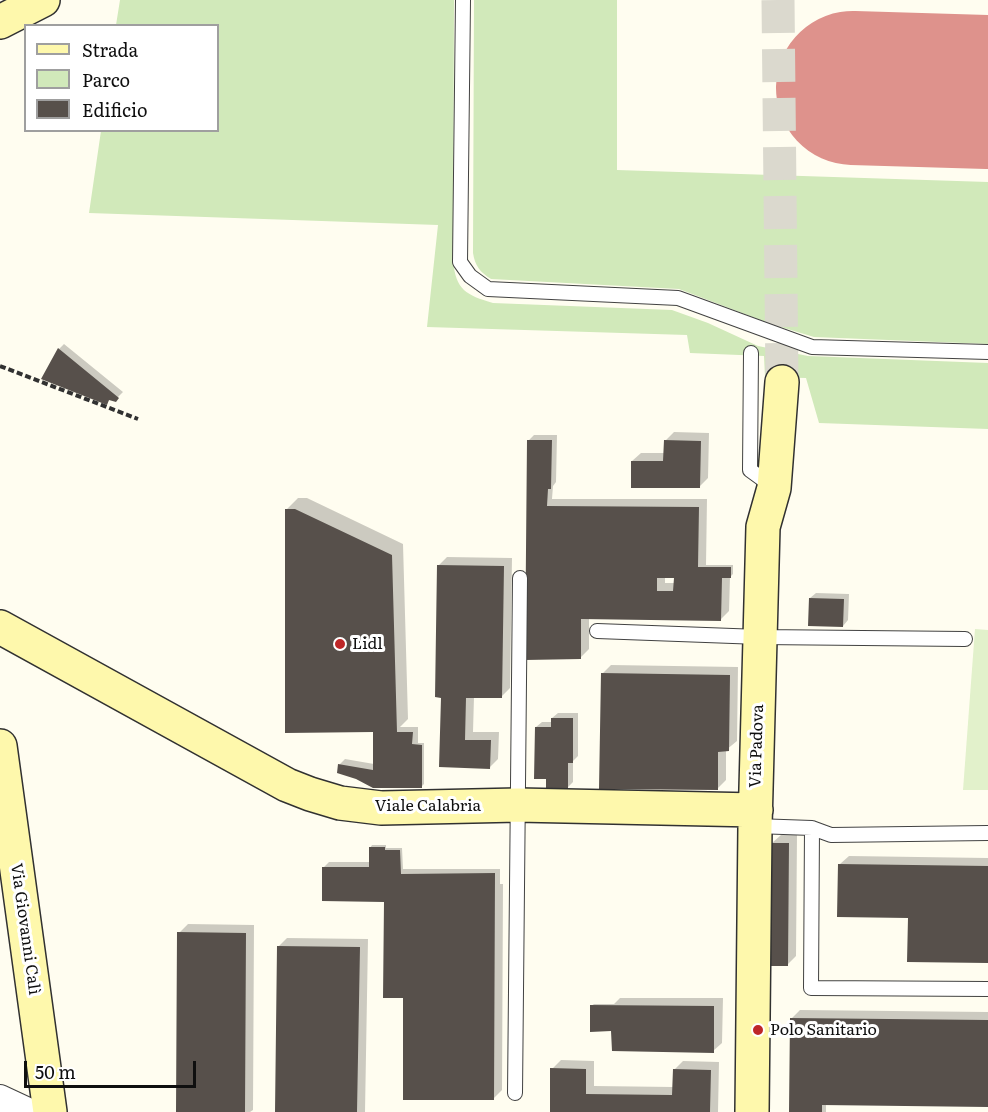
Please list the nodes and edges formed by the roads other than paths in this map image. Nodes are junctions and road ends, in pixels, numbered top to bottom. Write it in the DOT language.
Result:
graph roads {
  1 [pos="43,0"];
  2 [pos="463,0"];
  3 [pos="0,22"];
  4 [pos="988,352"];
  5 [pos="751,353"];
  6 [pos="782,382"];
  7 [pos="774,488"];
  8 [pos="520,578"];
  9 [pos="0,627"];
  10 [pos="597,631"];
  11 [pos="760,637"];
  12 [pos="965,639"];
  13 [pos="0,746"];
  14 [pos="518,805"];
  15 [pos="755,818"];
  16 [pos="812,828"];
  17 [pos="988,833"];
  18 [pos="988,989"];
  19 [pos="515,1094"];
  20 [pos="0,1098"];
  21 [pos="30,1112"];
  22 [pos="50,1112"];
  23 [pos="752,1112"];
  1 -- 3 [label="main road"];
  2 -- 4 [label="lane"];
  5 -- 7 [label="lane"];
  6 -- 7 [label="main road, Via Padova"];
  7 -- 11 [label="main road, Via Padova"];
  8 -- 14 [label="lane"];
  9 -- 14 [label="main road, Viale Calabria"];
  10 -- 11 [label="lane"];
  11 -- 12 [label="lane"];
  11 -- 15 [label="main road, Via Padova"];
  13 -- 22 [label="main road, Via Giovanni Calì"];
  14 -- 15 [label="main road, Viale Calabria"];
  14 -- 19 [label="lane"];
  15 -- 16 [label="lane"];
  15 -- 23 [label="main road, Via Padova"];
  16 -- 17 [label="lane"];
  16 -- 18 [label="lane"];
  20 -- 21 [label="street"];
}
